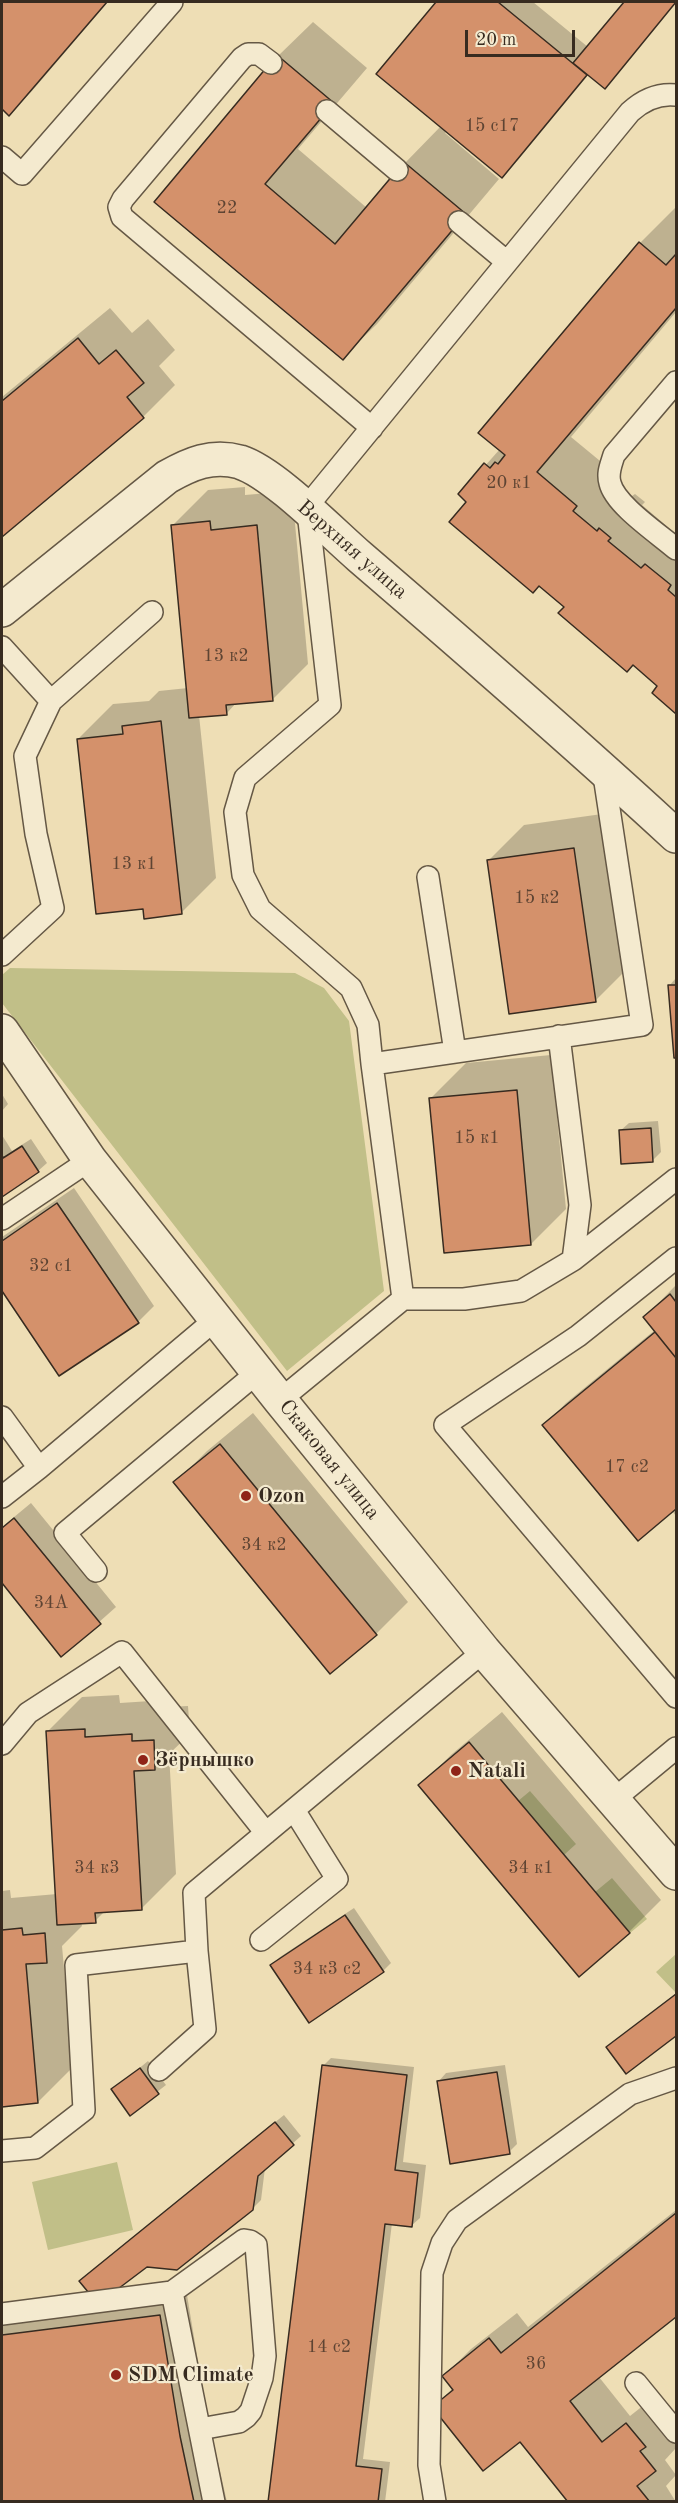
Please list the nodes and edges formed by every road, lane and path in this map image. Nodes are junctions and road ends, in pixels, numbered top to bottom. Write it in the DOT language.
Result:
graph roads {
  1 [pos="172,2"];
  2 [pos="271,63"];
  3 [pos="676,95"];
  4 [pos="327,111"];
  5 [pos="2,157"];
  6 [pos="397,170"];
  7 [pos="459,222"];
  8 [pos="507,262"];
  9 [pos="676,381"];
  10 [pos="372,428"];
  11 [pos="307,510"];
  12 [pos="676,549"];
  13 [pos="2,610"];
  14 [pos="152,612"];
  15 [pos="2,647"];
  16 [pos="51,701"];
  17 [pos="603,769"];
  18 [pos="676,836"];
  19 [pos="428,877"];
  20 [pos="2,955"];
  21 [pos="2,1031"];
  22 [pos="559,1036"];
  23 [pos="455,1052"];
  24 [pos="372,1064"];
  25 [pos="90,1160"];
  26 [pos="676,1179"];
  27 [pos="2,1219"];
  28 [pos="676,1258"];
  29 [pos="573,1260"];
  30 [pos="403,1299"];
  31 [pos="216,1319"];
  32 [pos="258,1372"];
  33 [pos="280,1400"];
  34 [pos="2,1417"];
  35 [pos="39,1468"];
  36 [pos="2,1497"];
  37 [pos="96,1570"];
  38 [pos="484,1651"];
  39 [pos="676,1697"];
  40 [pos="2,1744"];
  41 [pos="676,1748"];
  42 [pos="612,1801"];
  43 [pos="294,1810"];
  44 [pos="266,1833"];
  45 [pos="676,1873"];
  46 [pos="261,1940"];
  47 [pos="197,1951"];
  48 [pos="159,2070"];
  49 [pos="676,2078"];
  50 [pos="2,2151"];
  51 [pos="172,2292"];
  52 [pos="2,2314"];
  53 [pos="636,2383"];
  54 [pos="200,2429"];
  55 [pos="676,2432"];
  56 [pos="214,2502"];
  57 [pos="435,2502"];
  1 -- 5 [label="lane"];
  2 -- 10 [label="lane"];
  3 -- 8 [label="lane"];
  4 -- 6 [label="lane"];
  7 -- 8 [label="lane"];
  8 -- 10 [label="lane"];
  9 -- 12 [label="lane"];
  10 -- 11 [label="lane"];
  11 -- 13 [label="street, Верхняя улица"];
  11 -- 17 [label="street, Верхняя улица"];
  11 -- 24 [label="lane"];
  14 -- 16 [label="lane"];
  15 -- 16 [label="lane"];
  16 -- 20 [label="lane"];
  17 -- 18 [label="street, Верхняя улица"];
  17 -- 22 [label="lane"];
  19 -- 23 [label="lane"];
  21 -- 25 [label="street, Скаковая улица"];
  22 -- 23 [label="lane"];
  22 -- 29 [label="lane"];
  23 -- 24 [label="lane"];
  24 -- 30 [label="lane"];
  25 -- 27 [label="lane"];
  25 -- 31 [label="street, Скаковая улица"];
  26 -- 29 [label="lane"];
  28 -- 39 [label="lane"];
  29 -- 30 [label="lane"];
  30 -- 33 [label="lane"];
  31 -- 32 [label="street, Скаковая улица"];
  31 -- 35 [label="lane"];
  32 -- 33 [label="street, Скаковая улица"];
  32 -- 37 [label="lane"];
  33 -- 38 [label="street, Скаковая улица"];
  34 -- 35 [label="lane"];
  35 -- 36 [label="lane"];
  38 -- 42 [label="street, Скаковая улица"];
  38 -- 43 [label="lane"];
  40 -- 44 [label="lane"];
  41 -- 42 [label="lane"];
  42 -- 45 [label="street, Скаковая улица"];
  43 -- 44 [label="lane"];
  43 -- 46 [label="lane"];
  44 -- 47 [label="lane"];
  47 -- 48 [label="lane"];
  47 -- 50 [label="lane"];
  49 -- 57 [label="lane"];
  51 -- 52 [label="lane"];
  51 -- 54 [label="lane"];
  51 -- 54 [label="lane"];
  53 -- 55 [label="lane"];
  54 -- 56 [label="lane"];
}
